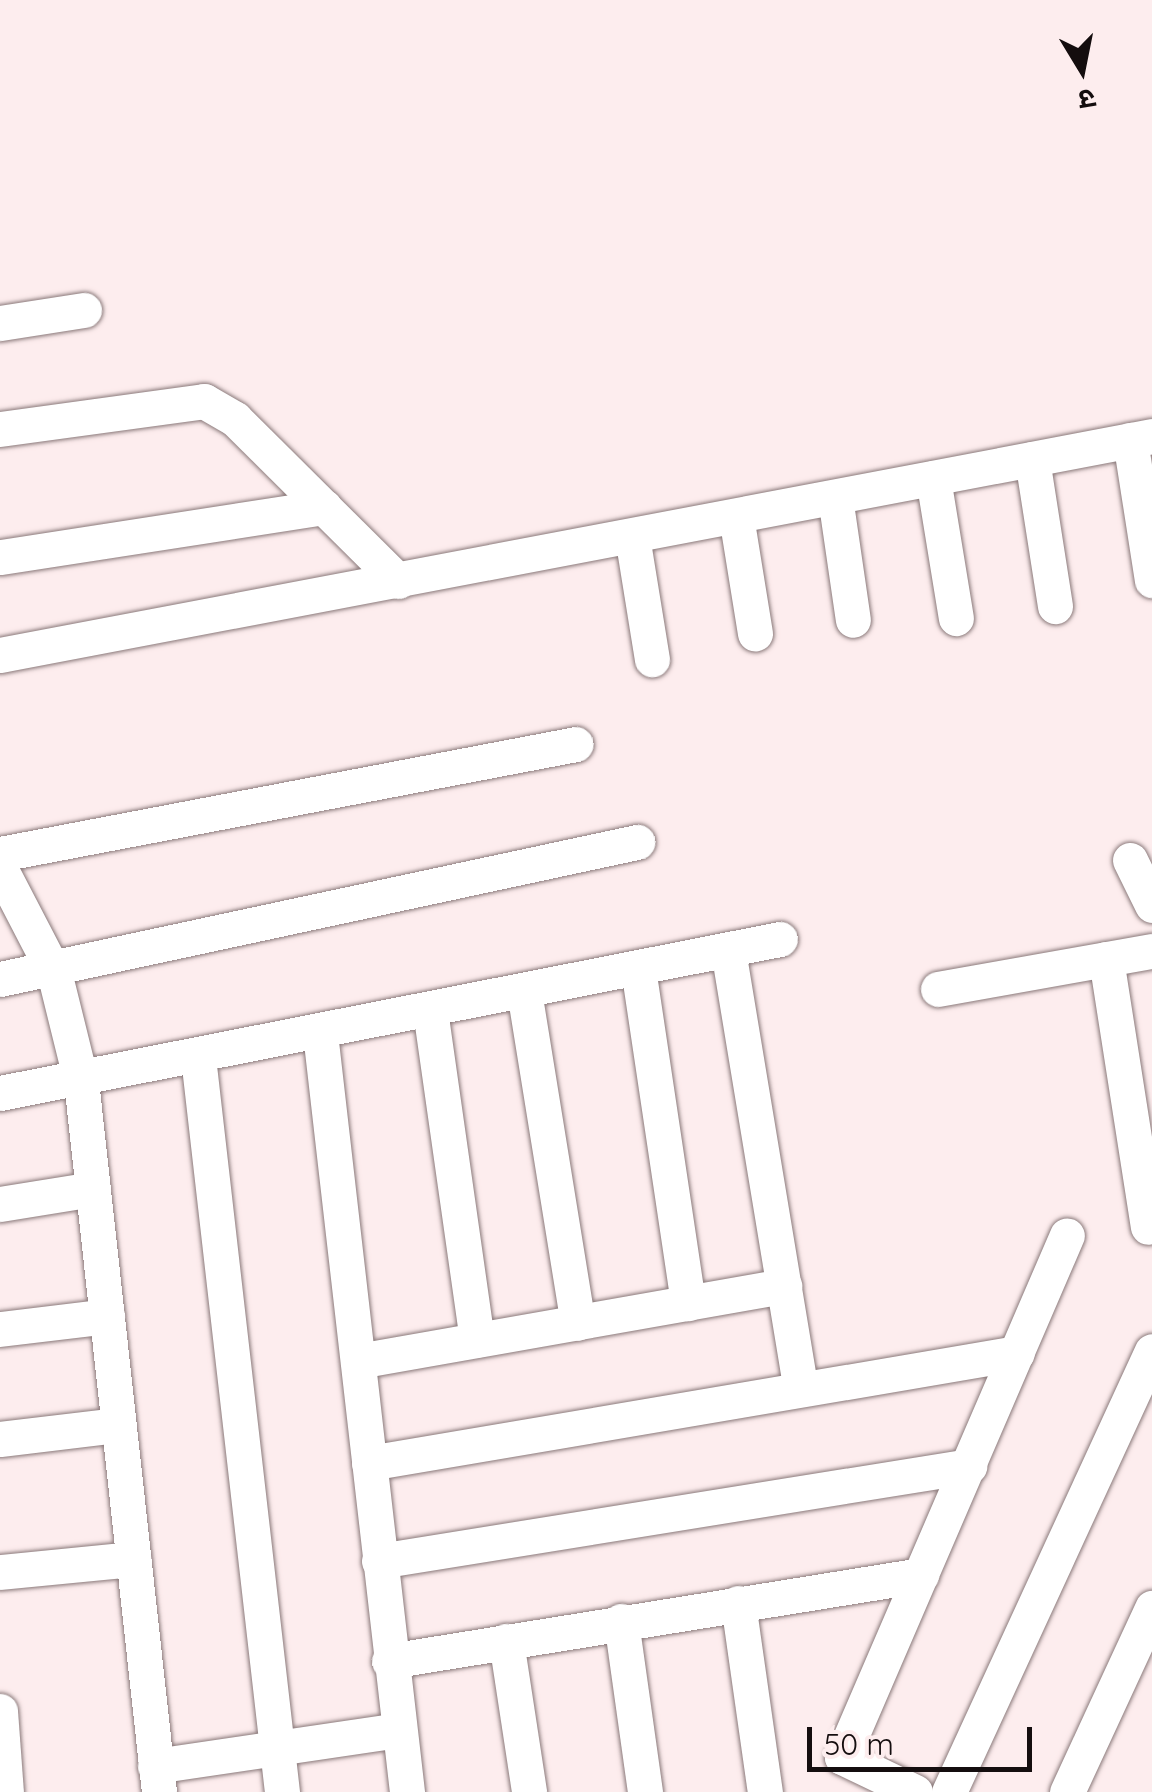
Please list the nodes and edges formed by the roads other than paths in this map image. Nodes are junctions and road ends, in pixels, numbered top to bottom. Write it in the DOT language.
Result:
graph roads {
  1 [pos="84,310"];
  2 [pos="0,323"];
  3 [pos="0,429"];
  4 [pos="1141,438"];
  5 [pos="1032,459"];
  6 [pos="934,478"];
  7 [pos="834,497"];
  8 [pos="324,507"];
  9 [pos="736,516"];
  10 [pos="632,536"];
  11 [pos="1,557"];
  12 [pos="413,578"];
  13 [pos="1152,580"];
  14 [pos="1055,606"];
  15 [pos="956,618"];
  16 [pos="853,620"];
  17 [pos="755,632"];
  18 [pos="0,655"];
  19 [pos="652,659"];
  20 [pos="576,744"];
  21 [pos="637,842"];
  22 [pos="0,854"];
  23 [pos="1130,860"];
  24 [pos="0,868"];
  25 [pos="1152,905"];
  26 [pos="780,939"];
  27 [pos="728,950"];
  28 [pos="1152,951"];
  29 [pos="1106,960"];
  30 [pos="638,968"];
  31 [pos="54,972"];
  32 [pos="0,979"];
  33 [pos="938,989"];
  34 [pos="524,991"];
  35 [pos="430,1010"];
  36 [pos="320,1033"];
  37 [pos="198,1058"];
  38 [pos="82,1081"];
  39 [pos="0,1092"];
  40 [pos="93,1189"];
  41 [pos="0,1204"];
  42 [pos="1148,1227"];
  43 [pos="1066,1235"];
  44 [pos="784,1286"];
  45 [pos="688,1303"];
  46 [pos="107,1316"];
  47 [pos="578,1322"];
  48 [pos="0,1329"];
  49 [pos="477,1340"];
  50 [pos="1152,1351"];
  51 [pos="1017,1353"];
  52 [pos="358,1362"];
  53 [pos="801,1390"];
  54 [pos="118,1425"];
  55 [pos="0,1439"];
  56 [pos="370,1462"];
  57 [pos="969,1466"];
  58 [pos="133,1559"];
  59 [pos="379,1561"];
  60 [pos="0,1572"];
  61 [pos="921,1574"];
  62 [pos="738,1603"];
  63 [pos="1152,1608"];
  64 [pos="621,1621"];
  65 [pos="506,1641"];
  66 [pos="389,1661"];
  67 [pos="0,1711"];
  68 [pos="398,1730"];
  69 [pos="277,1748"];
  70 [pos="157,1779"];
  71 [pos="6,1792"];
  72 [pos="282,1792"];
  73 [pos="407,1792"];
  74 [pos="529,1792"];
  75 [pos="645,1792"];
  76 [pos="764,1792"];
  77 [pos="915,1792"];
  78 [pos="950,1792"];
  79 [pos="1067,1792"];
  1 -- 2 [label="street"];
  3 -- 8 [label="street"];
  4 -- 5 [label="street"];
  4 -- 13 [label="street"];
  5 -- 6 [label="street"];
  5 -- 14 [label="street"];
  6 -- 7 [label="street"];
  6 -- 15 [label="street"];
  7 -- 9 [label="street"];
  7 -- 16 [label="street"];
  8 -- 11 [label="street"];
  8 -- 12 [label="street"];
  9 -- 10 [label="street"];
  9 -- 17 [label="street"];
  10 -- 12 [label="street"];
  10 -- 19 [label="street"];
  12 -- 18 [label="street"];
  20 -- 22 [label="street"];
  21 -- 31 [label="street"];
  23 -- 25 [label="street"];
  24 -- 31 [label="street"];
  26 -- 27 [label="street"];
  27 -- 30 [label="street"];
  27 -- 44 [label="street"];
  28 -- 29 [label="street"];
  29 -- 33 [label="street"];
  29 -- 42 [label="street"];
  30 -- 34 [label="street"];
  30 -- 45 [label="street"];
  31 -- 32 [label="street"];
  31 -- 38 [label="street"];
  34 -- 35 [label="street"];
  34 -- 47 [label="street"];
  35 -- 36 [label="street"];
  35 -- 49 [label="street"];
  36 -- 37 [label="street"];
  36 -- 52 [label="street"];
  37 -- 38 [label="street"];
  37 -- 69 [label="street"];
  38 -- 39 [label="street"];
  38 -- 40 [label="street"];
  40 -- 41 [label="street"];
  40 -- 46 [label="street"];
  43 -- 51 [label="street"];
  44 -- 45 [label="street"];
  44 -- 53 [label="street"];
  45 -- 47 [label="street"];
  46 -- 48 [label="street"];
  46 -- 54 [label="street"];
  47 -- 49 [label="street"];
  49 -- 52 [label="street"];
  50 -- 78 [label="street"];
  51 -- 53 [label="street"];
  51 -- 57 [label="street"];
  52 -- 56 [label="street"];
  53 -- 56 [label="street"];
  54 -- 55 [label="street"];
  54 -- 58 [label="street"];
  56 -- 59 [label="street"];
  57 -- 59 [label="street"];
  57 -- 61 [label="street"];
  58 -- 60 [label="street"];
  58 -- 70 [label="street"];
  59 -- 66 [label="street"];
  61 -- 62 [label="street"];
  61 -- 77 [label="street"];
  62 -- 64 [label="street"];
  62 -- 76 [label="street"];
  63 -- 79 [label="street"];
  64 -- 65 [label="street"];
  64 -- 75 [label="street"];
  65 -- 66 [label="street"];
  65 -- 74 [label="street"];
  66 -- 68 [label="street"];
  67 -- 71 [label="street"];
  68 -- 69 [label="street"];
  68 -- 73 [label="street"];
  69 -- 70 [label="street"];
  69 -- 72 [label="street"];
}
